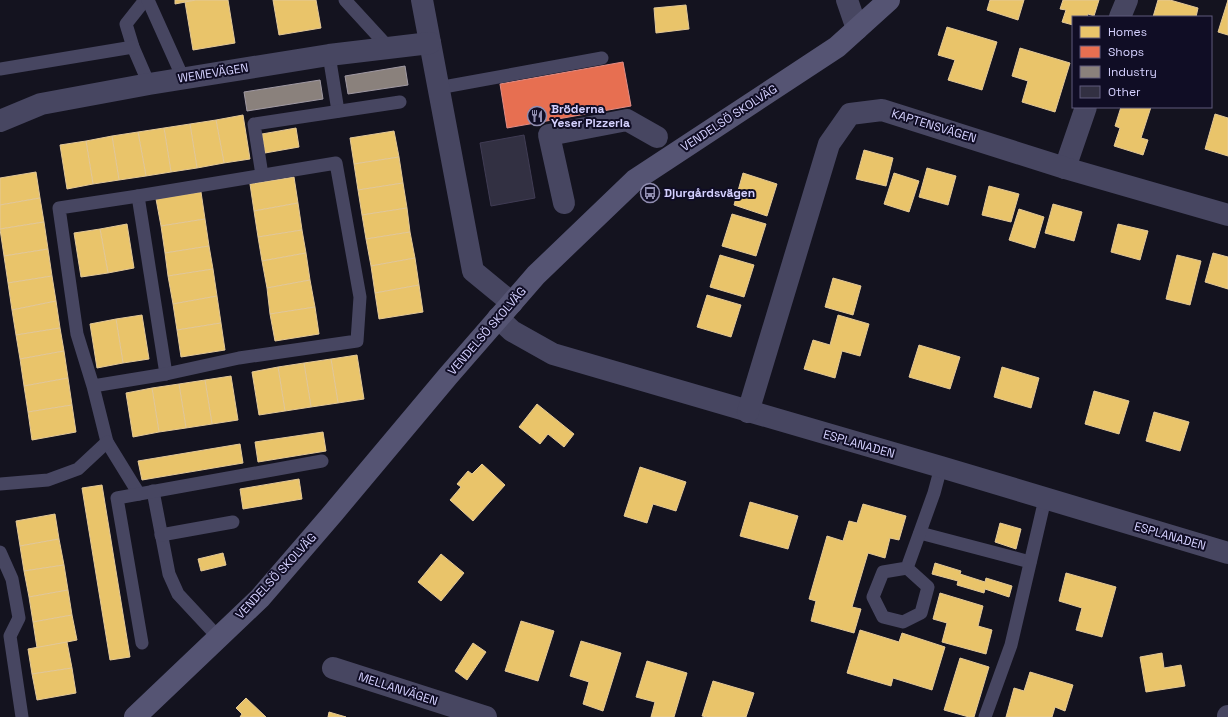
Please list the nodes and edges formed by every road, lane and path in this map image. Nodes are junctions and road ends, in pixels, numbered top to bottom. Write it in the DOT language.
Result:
graph roads {
  1 [pos="145,0"];
  2 [pos="148,0"];
  3 [pos="345,0"];
  4 [pos="422,0"];
  5 [pos="847,0"];
  6 [pos="889,0"];
  7 [pos="1128,0"];
  8 [pos="1120,16"];
  9 [pos="857,30"];
  10 [pos="430,43"];
  11 [pos="133,47"];
  12 [pos="389,48"];
  13 [pos="328,55"];
  14 [pos="602,58"];
  15 [pos="0,69"];
  16 [pos="183,78"];
  17 [pos="149,84"];
  18 [pos="438,88"];
  19 [pos="400,102"];
  20 [pos="1086,108"];
  21 [pos="338,111"];
  22 [pos="0,121"];
  23 [pos="657,137"];
  24 [pos="1065,168"];
  25 [pos="262,175"];
  26 [pos="138,196"];
  27 [pos="564,203"];
  28 [pos="1228,215"];
  29 [pos="505,311"];
  30 [pos="166,374"];
  31 [pos="93,386"];
  32 [pos="748,412"];
  33 [pos="107,442"];
  34 [pos="322,461"];
  35 [pos="941,467"];
  36 [pos="0,484"];
  37 [pos="153,491"];
  38 [pos="139,494"];
  39 [pos="1045,499"];
  40 [pos="233,522"];
  41 [pos="920,533"];
  42 [pos="161,535"];
  43 [pos="0,552"];
  44 [pos="1228,553"];
  45 [pos="1030,562"];
  46 [pos="907,568"];
  47 [pos="218,637"];
  48 [pos="142,643"];
  49 [pos="333,668"];
  50 [pos="22,717"];
  51 [pos="135,717"];
  52 [pos="486,717"];
  53 [pos="985,717"];
  1 -- 11 [label="lane"];
  2 -- 16 [label="lane"];
  3 -- 12 [label="lane"];
  4 -- 10 [label="street"];
  5 -- 9 [label="street"];
  6 -- 9 [label="street, VENDELSÖ SKOLVÄG"];
  7 -- 8 [label="street"];
  9 -- 29 [label="street, VENDELSÖ SKOLVÄG"];
  10 -- 12 [label="street, WEMEVÄGEN"];
  10 -- 18 [label="street"];
  11 -- 15 [label="lane"];
  11 -- 17 [label="lane"];
  12 -- 13 [label="street, WEMEVÄGEN"];
  13 -- 16 [label="street, WEMEVÄGEN"];
  13 -- 21 [label="lane"];
  14 -- 18 [label="lane"];
  16 -- 17 [label="street, WEMEVÄGEN"];
  17 -- 22 [label="street, WEMEVÄGEN"];
  18 -- 29 [label="street"];
  19 -- 21 [label="lane"];
  20 -- 24 [label="street"];
  21 -- 25 [label="lane"];
  23 -- 27 [label="street"];
  24 -- 28 [label="street, KAPTENSVÄGEN"];
  24 -- 32 [label="street, KAPTENSVÄGEN"];
  25 -- 26 [label="lane"];
  25 -- 30 [label="lane"];
  26 -- 30 [label="lane"];
  26 -- 31 [label="lane"];
  29 -- 32 [label="street, ESPLANADEN"];
  29 -- 47 [label="street, VENDELSÖ SKOLVÄG"];
  30 -- 31 [label="lane"];
  31 -- 33 [label="lane"];
  32 -- 35 [label="street, ESPLANADEN"];
  33 -- 36 [label="lane"];
  33 -- 38 [label="lane"];
  34 -- 37 [label="lane"];
  35 -- 39 [label="street, ESPLANADEN"];
  35 -- 41 [label="lane"];
  37 -- 38 [label="lane"];
  37 -- 42 [label="lane"];
  38 -- 48 [label="lane"];
  39 -- 44 [label="street, ESPLANADEN"];
  39 -- 45 [label="lane"];
  40 -- 42 [label="lane"];
  41 -- 45 [label="lane"];
  41 -- 46 [label="lane"];
  42 -- 47 [label="lane"];
  43 -- 50 [label="lane"];
  45 -- 53 [label="lane"];
  46 -- 46 [label="lane"];
  47 -- 51 [label="street, VENDELSÖ SKOLVÄG"];
  49 -- 52 [label="street, MELLANVÄGEN"];
}
